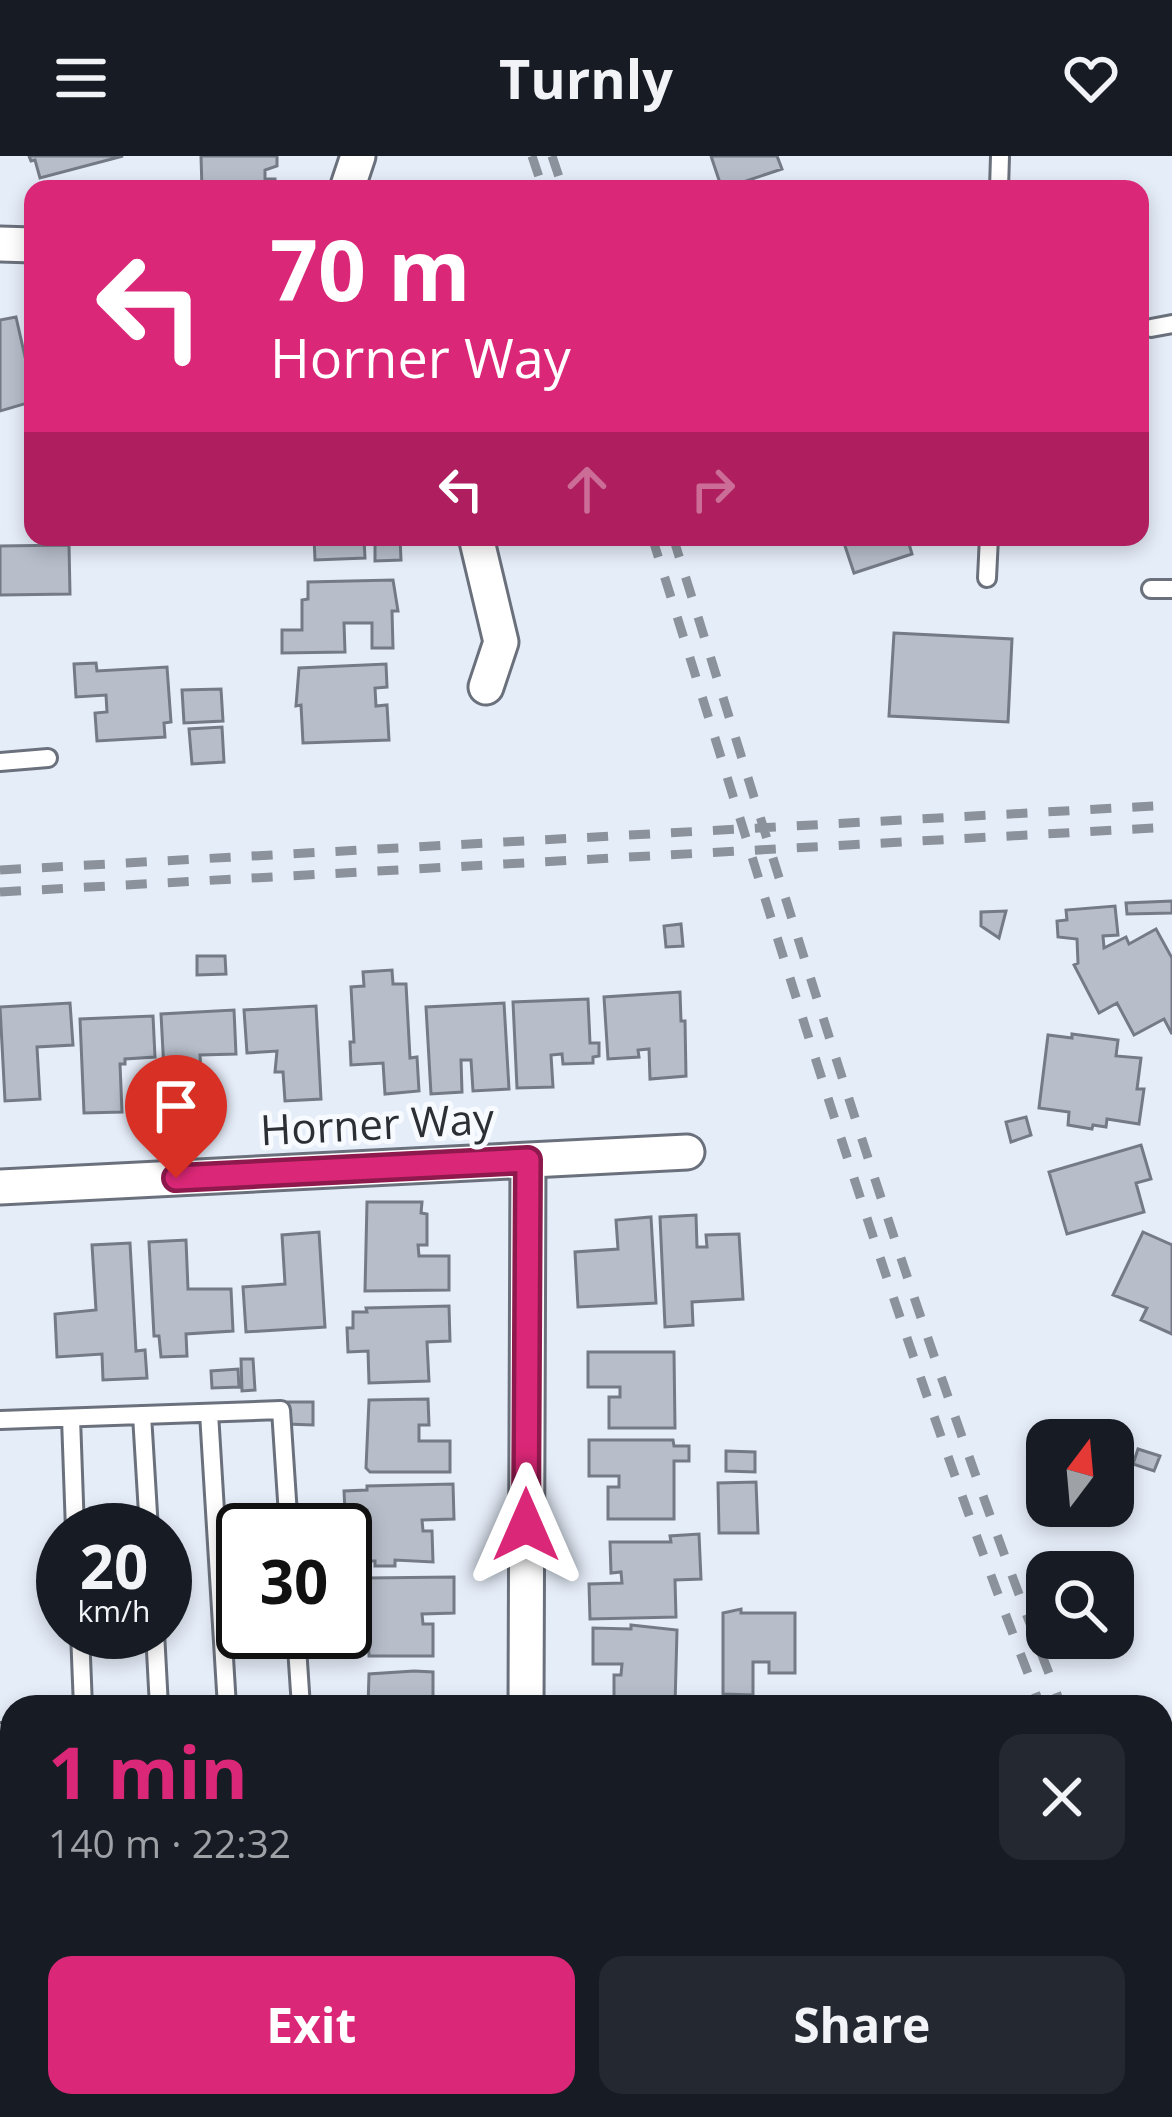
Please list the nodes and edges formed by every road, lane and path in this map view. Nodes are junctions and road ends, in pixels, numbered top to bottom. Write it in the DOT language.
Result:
graph roads {
  1 [pos="1172,324"];
  2 [pos="1151,328"];
  3 [pos="478,546"];
  4 [pos="989,546"];
  5 [pos="987,578"];
  6 [pos="1151,589"];
  7 [pos="1172,589"];
  8 [pos="486,687"];
  9 [pos="48,758"];
  10 [pos="0,762"];
  11 [pos="687,1152"];
  12 [pos="528,1160"];
  13 [pos="0,1187"];
  14 [pos="208,1413"];
  15 [pos="142,1415"];
  16 [pos="70,1418"];
  17 [pos="0,1420"];
  18 [pos="74,1503"];
  19 [pos="147,1503"];
  20 [pos="287,1503"];
  21 [pos="81,1659"];
  22 [pos="156,1659"];
  23 [pos="298,1659"];
  24 [pos="83,1695"];
  25 [pos="158,1695"];
  26 [pos="226,1695"];
  27 [pos="300,1695"];
  28 [pos="526,1695"];
  1 -- 2 [label="lane"];
  3 -- 8 [label="street"];
  4 -- 5 [label="lane"];
  6 -- 7 [label="lane"];
  9 -- 10 [label="lane"];
  11 -- 12 [label="street, Horner Way"];
  12 -- 13 [label="street, Horner Way"];
  12 -- 28 [label="street"];
  14 -- 15 [label="lane"];
  14 -- 20 [label="lane"];
  14 -- 26 [label="lane"];
  15 -- 16 [label="lane"];
  15 -- 19 [label="lane"];
  16 -- 17 [label="lane"];
  16 -- 18 [label="lane"];
  21 -- 24 [label="lane"];
  22 -- 25 [label="lane"];
  23 -- 27 [label="lane"];
}
